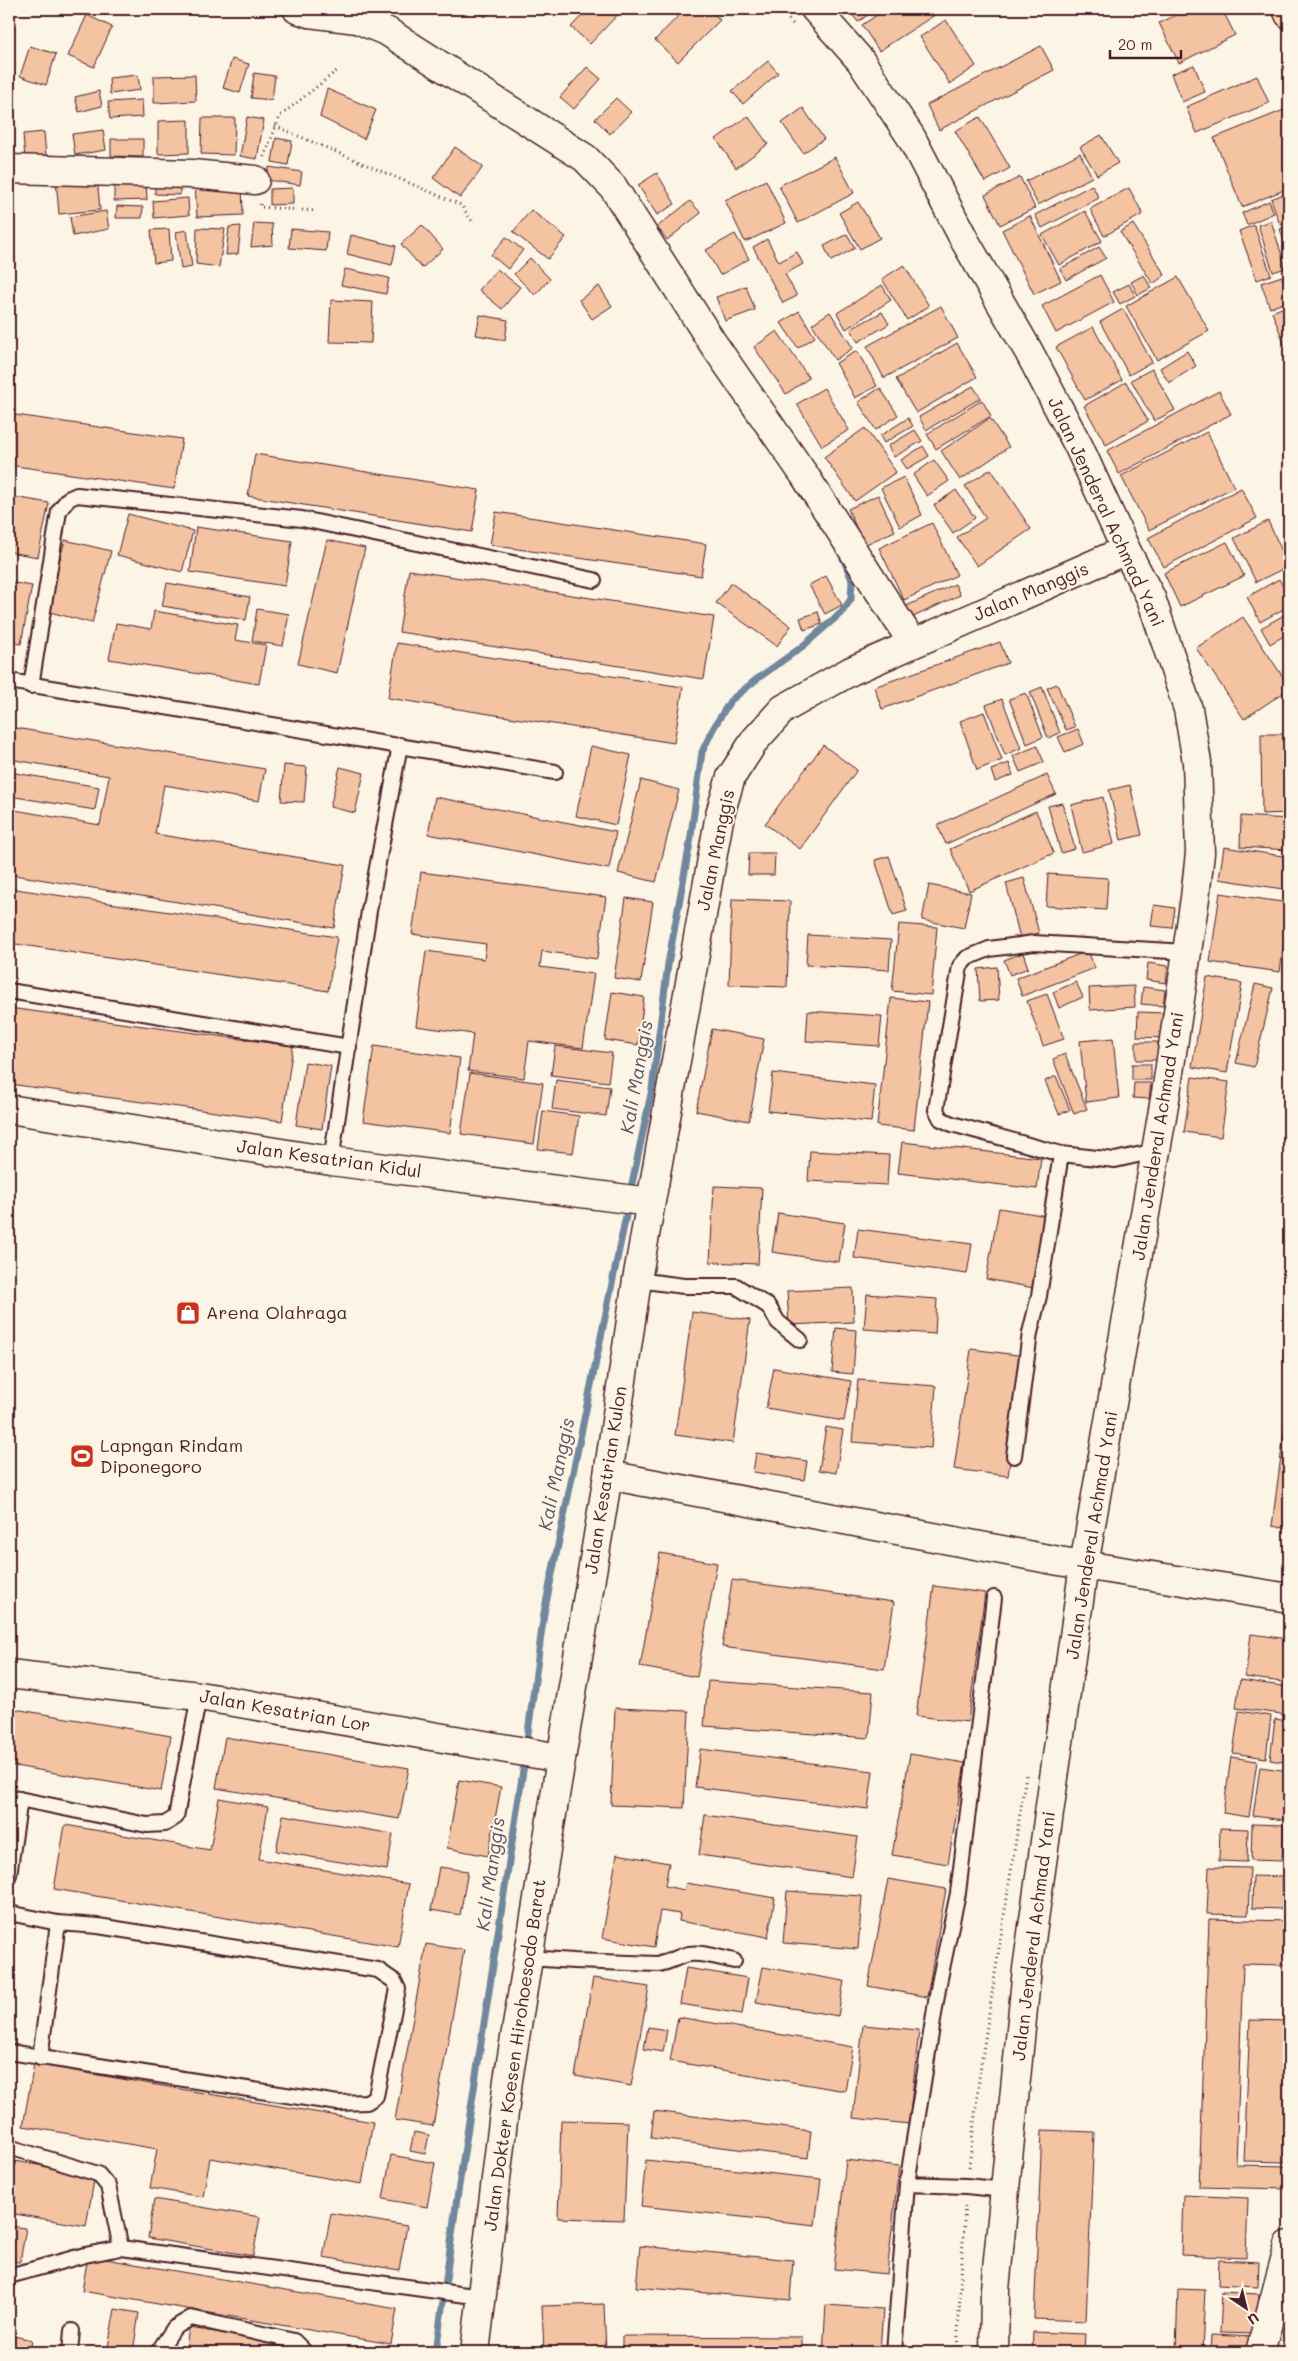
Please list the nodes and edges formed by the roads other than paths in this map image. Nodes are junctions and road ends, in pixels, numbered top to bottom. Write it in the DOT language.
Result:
graph roads {
  1 [pos="296,9"];
  2 [pos="1287,9"];
  3 [pos="1289,14"];
  4 [pos="806,19"];
  5 [pos="9,169"];
  6 [pos="255,180"];
  7 [pos="1126,550"];
  8 [pos="594,580"];
  9 [pos="912,642"];
  10 [pos="9,681"];
  11 [pos="31,686"];
  12 [pos="400,745"];
  13 [pos="555,772"];
  14 [pos="1187,952"];
  15 [pos="9,991"];
  16 [pos="349,1047"];
  17 [pos="9,1109"];
  18 [pos="1155,1151"];
  19 [pos="1061,1154"];
  20 [pos="330,1161"];
  21 [pos="650,1202"];
  22 [pos="637,1280"];
  23 [pos="800,1340"];
  24 [pos="1014,1456"];
  25 [pos="608,1475"];
  26 [pos="1084,1565"];
  27 [pos="994,1598"];
  28 [pos="1289,1598"];
  29 [pos="9,1674"];
  30 [pos="200,1696"];
  31 [pos="560,1758"];
  32 [pos="14,1798"];
  33 [pos="9,1875"];
  34 [pos="9,1913"];
  35 [pos="58,1923"];
  36 [pos="528,1958"];
  37 [pos="734,1961"];
  38 [pos="9,2052"];
  39 [pos="40,2058"];
  40 [pos="9,2147"];
  41 [pos="907,2184"];
  42 [pos="1005,2190"];
  43 [pos="1289,2245"];
  44 [pos="121,2248"];
  45 [pos="9,2276"];
  46 [pos="481,2297"];
  47 [pos="72,2330"];
  48 [pos="70,2352"];
  49 [pos="158,2352"];
  50 [pos="305,2352"];
  51 [pos="474,2352"];
  52 [pos="894,2352"];
  53 [pos="994,2352"];
  54 [pos="1260,2352"];
  1 -- 9 [label="street"];
  2 -- 3 [label="main road"];
  4 -- 7 [label="street, Jalan Jenderal Achmad Yani"];
  5 -- 6 [label="street"];
  7 -- 9 [label="street, Jalan Manggis"];
  7 -- 14 [label="street, Jalan Jenderal Achmad Yani"];
  8 -- 11 [label="lane"];
  9 -- 21 [label="street, Jalan Manggis"];
  10 -- 11 [label="lane"];
  11 -- 12 [label="lane"];
  12 -- 13 [label="lane"];
  12 -- 16 [label="lane"];
  14 -- 18 [label="street, Jalan Jenderal Achmad Yani"];
  14 -- 19 [label="lane"];
  15 -- 16 [label="lane"];
  16 -- 20 [label="lane"];
  17 -- 20 [label="street, Jalan Kesatrian Kidul"];
  18 -- 19 [label="lane"];
  18 -- 26 [label="street, Jalan Jenderal Achmad Yani"];
  19 -- 24 [label="lane"];
  20 -- 21 [label="street, Jalan Kesatrian Kidul"];
  21 -- 22 [label="street, Jalan Kesatrian Kulon"];
  22 -- 23 [label="lane"];
  22 -- 25 [label="street, Jalan Kesatrian Kulon"];
  25 -- 26 [label="street"];
  25 -- 31 [label="street, Jalan Kesatrian Kulon"];
  26 -- 28 [label="street"];
  26 -- 42 [label="street, Jalan Jenderal Achmad Yani"];
  27 -- 41 [label="lane"];
  29 -- 30 [label="street, Jalan Kesatrian Lor"];
  30 -- 31 [label="street, Jalan Kesatrian Lor"];
  30 -- 32 [label="lane"];
  31 -- 36 [label="street, Jalan Dokter Koesen Hirohoesodo Barat"];
  32 -- 33 [label="lane"];
  34 -- 35 [label="lane"];
  35 -- 39 [label="lane"];
  35 -- 39 [label="lane"];
  36 -- 37 [label="lane"];
  36 -- 46 [label="street, Jalan Dokter Koesen Hirohoesodo Barat"];
  38 -- 39 [label="lane"];
  40 -- 44 [label="lane"];
  41 -- 42 [label="lane"];
  41 -- 52 [label="lane"];
  42 -- 53 [label="street, Jalan Jenderal Achmad Yani"];
  43 -- 54 [label="street"];
  44 -- 45 [label="lane"];
  44 -- 46 [label="lane"];
  46 -- 51 [label="street, Jalan Dokter Koesen Hirohoesodo Barat"];
  47 -- 48 [label="lane"];
  49 -- 50 [label="lane"];
}
